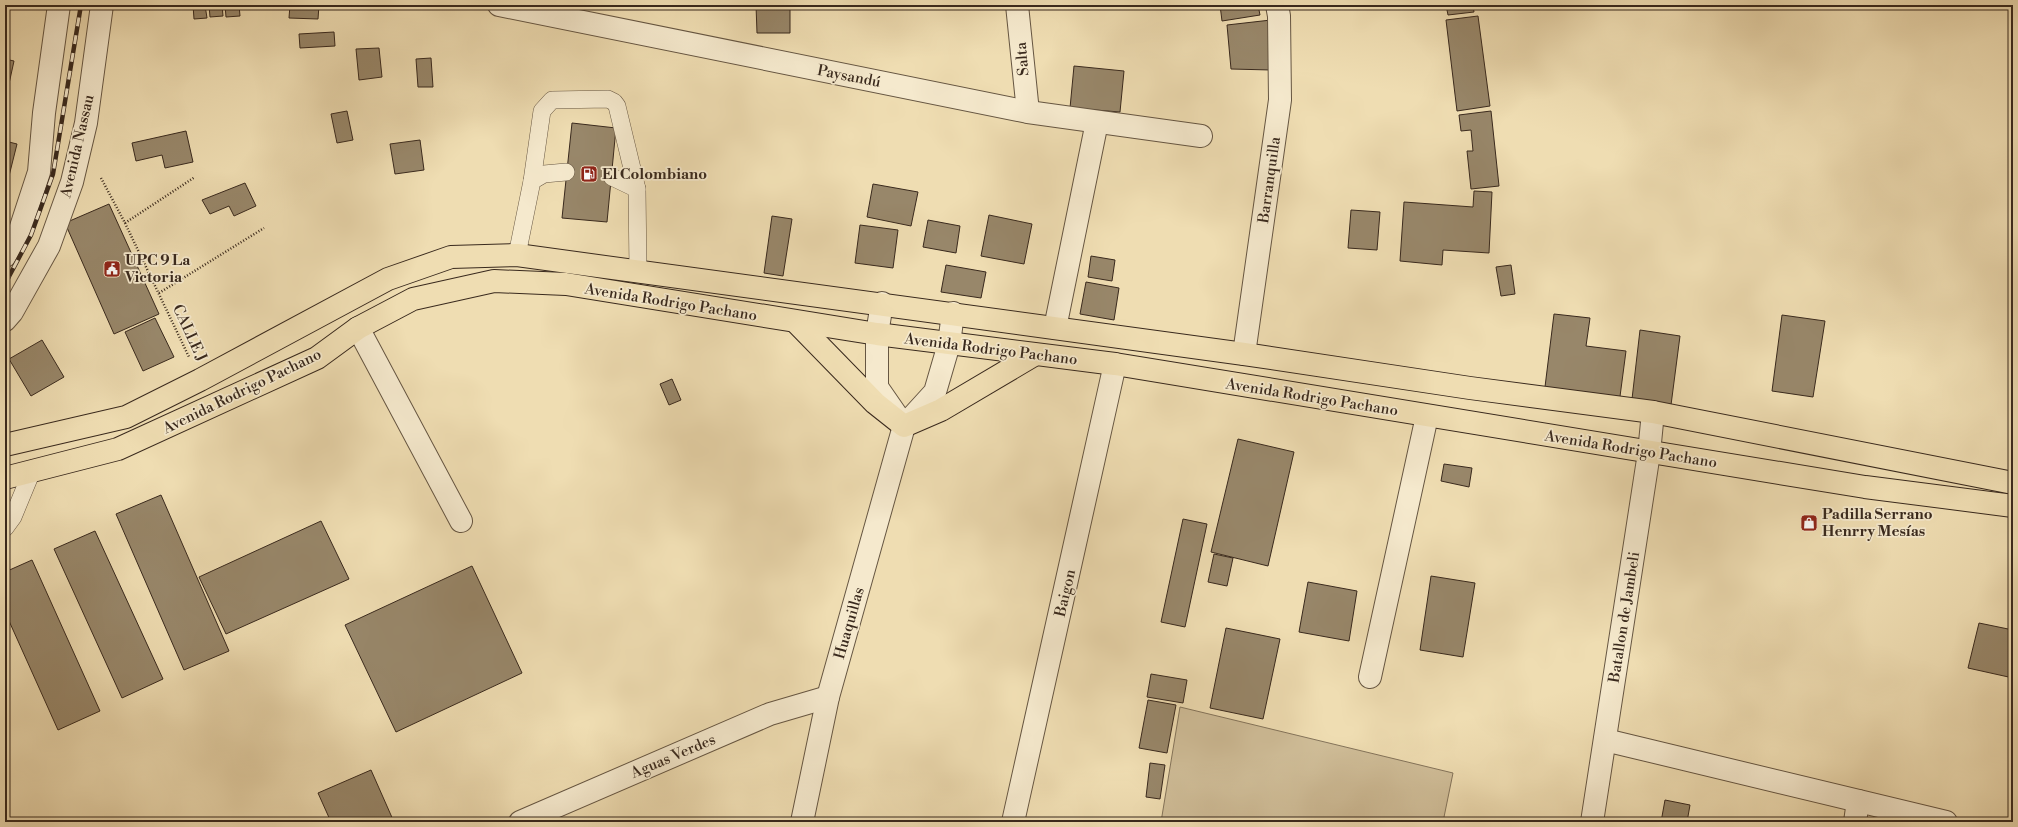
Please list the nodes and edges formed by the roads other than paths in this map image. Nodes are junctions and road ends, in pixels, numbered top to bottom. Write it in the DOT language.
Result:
graph roads {
  1 [pos="59,5"];
  2 [pos="102,5"];
  3 [pos="498,5"];
  4 [pos="1017,5"];
  5 [pos="1277,5"];
  6 [pos="1028,112"];
  7 [pos="1096,122"];
  8 [pos="1201,136"];
  9 [pos="566,172"];
  10 [pos="612,177"];
  11 [pos="532,181"];
  12 [pos="637,189"];
  13 [pos="517,255"];
  14 [pos="5,256"];
  15 [pos="638,270"];
  16 [pos="882,303"];
  17 [pos="953,313"];
  18 [pos="5,320"];
  19 [pos="796,322"];
  20 [pos="358,328"];
  21 [pos="1055,328"];
  22 [pos="877,334"];
  23 [pos="949,344"];
  24 [pos="1244,354"];
  25 [pos="1034,355"];
  26 [pos="1115,364"];
  27 [pos="1653,412"];
  28 [pos="1427,416"];
  29 [pos="904,426"];
  30 [pos="5,445"];
  31 [pos="1649,453"];
  32 [pos="32,471"];
  33 [pos="5,478"];
  34 [pos="2013,483"];
  35 [pos="2013,506"];
  36 [pos="461,521"];
  37 [pos="5,528"];
  38 [pos="1370,677"];
  39 [pos="828,697"];
  40 [pos="1605,740"];
  41 [pos="1856,812"];
  42 [pos="520,822"];
  43 [pos="802,822"];
  44 [pos="1013,822"];
  45 [pos="1592,822"];
  46 [pos="1946,822"];
  1 -- 14 [label="street, Avenida Nassau"];
  2 -- 18 [label="street, Avenida Nassau"];
  3 -- 6 [label="street, Paysandú"];
  4 -- 6 [label="street, Salta"];
  5 -- 24 [label="street, Barranquilla"];
  6 -- 7 [label="street, Paysandú"];
  7 -- 8 [label="street, Paysandú"];
  7 -- 21 [label="street"];
  9 -- 11 [label="lane"];
  10 -- 12 [label="lane"];
  11 -- 12 [label="lane"];
  11 -- 13 [label="lane"];
  12 -- 15 [label="lane"];
  13 -- 15 [label="main road, Avenida Rodrigo Pachano"];
  13 -- 30 [label="main road, Avenida Rodrigo Pachano"];
  15 -- 16 [label="main road, Avenida Rodrigo Pachano"];
  16 -- 17 [label="main road, Avenida Rodrigo Pachano"];
  16 -- 22 [label="street"];
  17 -- 21 [label="main road, Avenida Rodrigo Pachano"];
  17 -- 23 [label="street"];
  19 -- 20 [label="main road, Avenida Rodrigo Pachano"];
  19 -- 22 [label="main road, Avenida Rodrigo Pachano"];
  19 -- 29 [label="main road"];
  20 -- 32 [label="main road, Avenida Rodrigo Pachano"];
  20 -- 36 [label="street"];
  21 -- 24 [label="main road, Avenida Rodrigo Pachano"];
  22 -- 23 [label="main road, Avenida Rodrigo Pachano"];
  22 -- 29 [label="street"];
  23 -- 25 [label="main road, Avenida Rodrigo Pachano"];
  23 -- 29 [label="street"];
  24 -- 27 [label="main road, Avenida Rodrigo Pachano"];
  25 -- 26 [label="main road, Avenida Rodrigo Pachano"];
  25 -- 29 [label="main road"];
  26 -- 28 [label="main road, Avenida Rodrigo Pachano"];
  26 -- 44 [label="street, Baigon"];
  27 -- 31 [label="street, Batallon de Jambeli"];
  27 -- 34 [label="main road, Avenida Rodrigo Pachano"];
  28 -- 31 [label="main road, Avenida Rodrigo Pachano"];
  28 -- 38 [label="street"];
  29 -- 39 [label="street, Huaquillas"];
  31 -- 35 [label="main road, Avenida Rodrigo Pachano"];
  31 -- 40 [label="street, Batallon de Jambeli"];
  32 -- 33 [label="main road, Avenida Rodrigo Pachano"];
  32 -- 37 [label="lane"];
  39 -- 42 [label="street, Aguas Verdes"];
  39 -- 43 [label="street, Huaquillas"];
  40 -- 41 [label="street"];
  40 -- 45 [label="street, Batallon de Jambeli"];
  41 -- 46 [label="street"];
}
